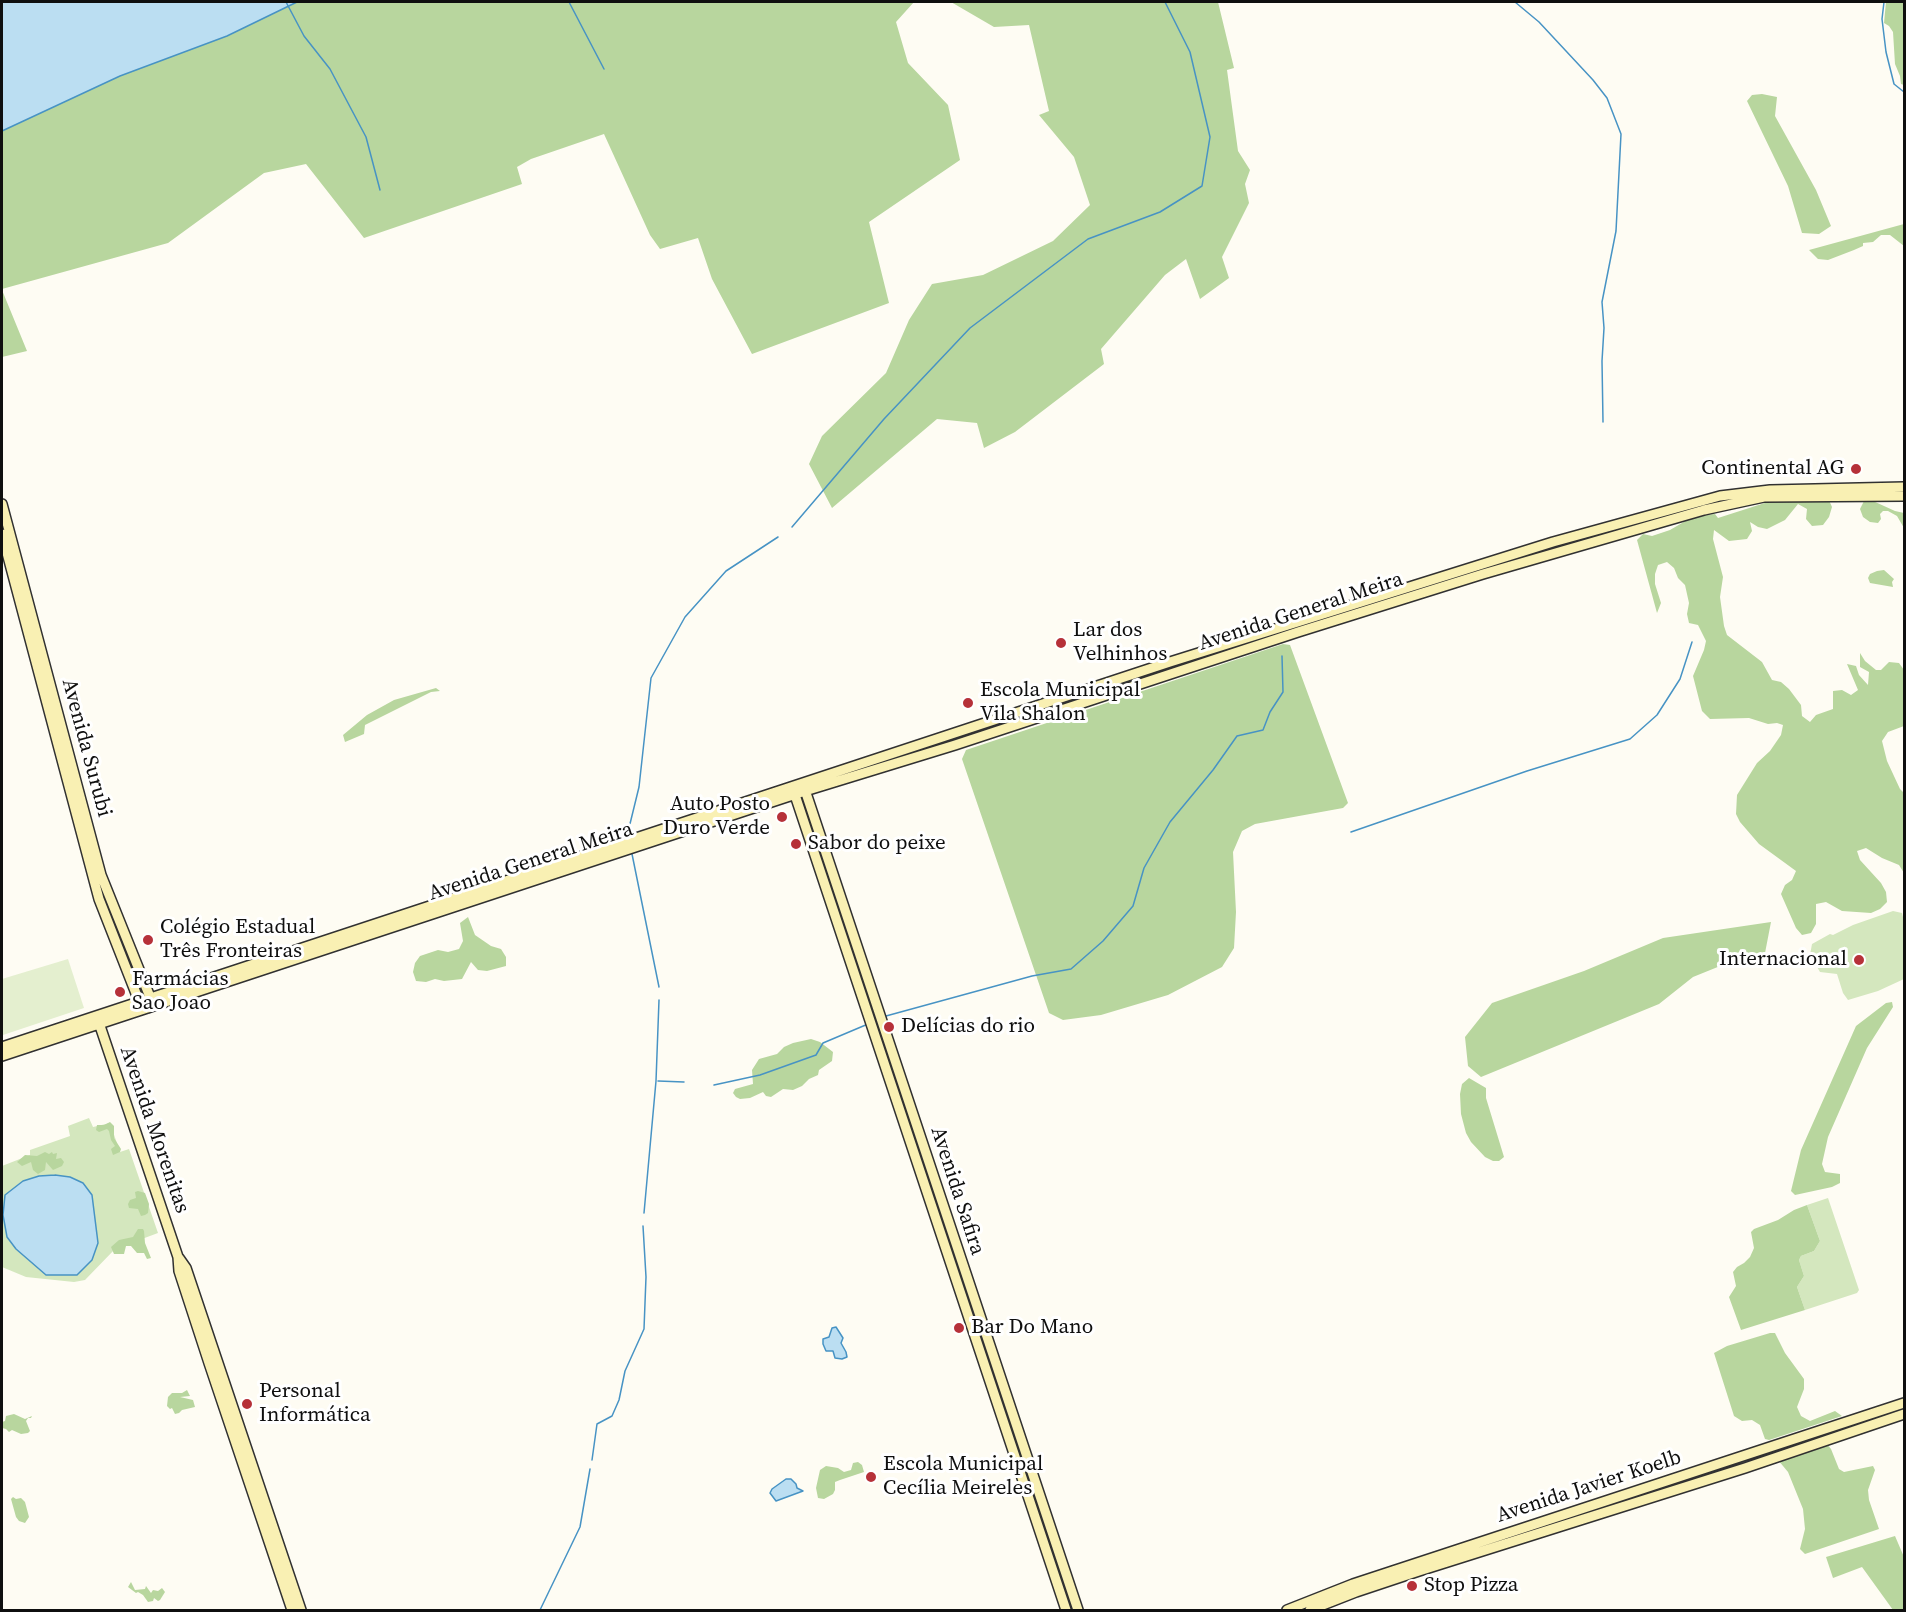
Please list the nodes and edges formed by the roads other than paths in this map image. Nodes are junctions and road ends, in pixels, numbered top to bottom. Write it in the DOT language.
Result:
graph roads {
  1 [pos="1905,487"];
  2 [pos="1888,492"];
  3 [pos="1905,496"];
  4 [pos="2,504"];
  5 [pos="2,534"];
  6 [pos="1553,542"];
  7 [pos="1557,553"];
  8 [pos="1429,585"];
  9 [pos="804,787"];
  10 [pos="794,790"];
  11 [pos="150,998"];
  12 [pos="139,1001"];
  13 [pos="148,1008"];
  14 [pos="97,1020"];
  15 [pos="878,1027"];
  16 [pos="2,1047"];
  17 [pos="2,1056"];
  18 [pos="178,1257"];
  19 [pos="1905,1403"];
  20 [pos="1905,1414"];
  21 [pos="1029,1464"];
  22 [pos="1019,1469"];
  23 [pos="292,1611"];
  24 [pos="301,1611"];
  25 [pos="1066,1611"];
  26 [pos="1077,1611"];
  27 [pos="1287,1611"];
  28 [pos="1310,1611"];
  1 -- 2 [label="main road, Avenida General Meira"];
  2 -- 3 [label="main road, Avenida General Meira"];
  2 -- 6 [label="main road, Avenida General Meira"];
  2 -- 7 [label="main road, Avenida General Meira"];
  4 -- 11 [label="main road, Avenida Surubi"];
  5 -- 12 [label="main road, Avenida Surubi"];
  6 -- 7 [label="main road"];
  6 -- 8 [label="main road, Avenida General Meira"];
  7 -- 8 [label="main road, Avenida General Meira"];
  8 -- 9 [label="main road, Avenida General Meira"];
  9 -- 10 [label="main road, Avenida General Meira"];
  9 -- 15 [label="main road, Avenida Safira"];
  10 -- 11 [label="main road, Avenida General Meira"];
  10 -- 13 [label="main road, Avenida General Meira"];
  10 -- 15 [label="main road, Avenida Safira"];
  11 -- 12 [label="main road, Avenida General Meira"];
  11 -- 13 [label="main road"];
  12 -- 13 [label="main road"];
  12 -- 14 [label="main road, Avenida General Meira"];
  13 -- 14 [label="main road, Avenida General Meira"];
  14 -- 16 [label="main road, Avenida General Meira"];
  14 -- 17 [label="main road, Avenida General Meira"];
  14 -- 18 [label="main road, Avenida Morenitas"];
  15 -- 21 [label="main road, Avenida Safira"];
  15 -- 22 [label="main road, Avenida Safira"];
  18 -- 23 [label="main road, Avenida Morenitas"];
  18 -- 24 [label="main road, Avenida Morenitas"];
  19 -- 27 [label="main road, Avenida Javier Koelb"];
  20 -- 28 [label="main road, Avenida Javier Koelb"];
  21 -- 22 [label="main road"];
  21 -- 26 [label="main road, Avenida Safira"];
  22 -- 25 [label="main road, Avenida Safira"];
}
